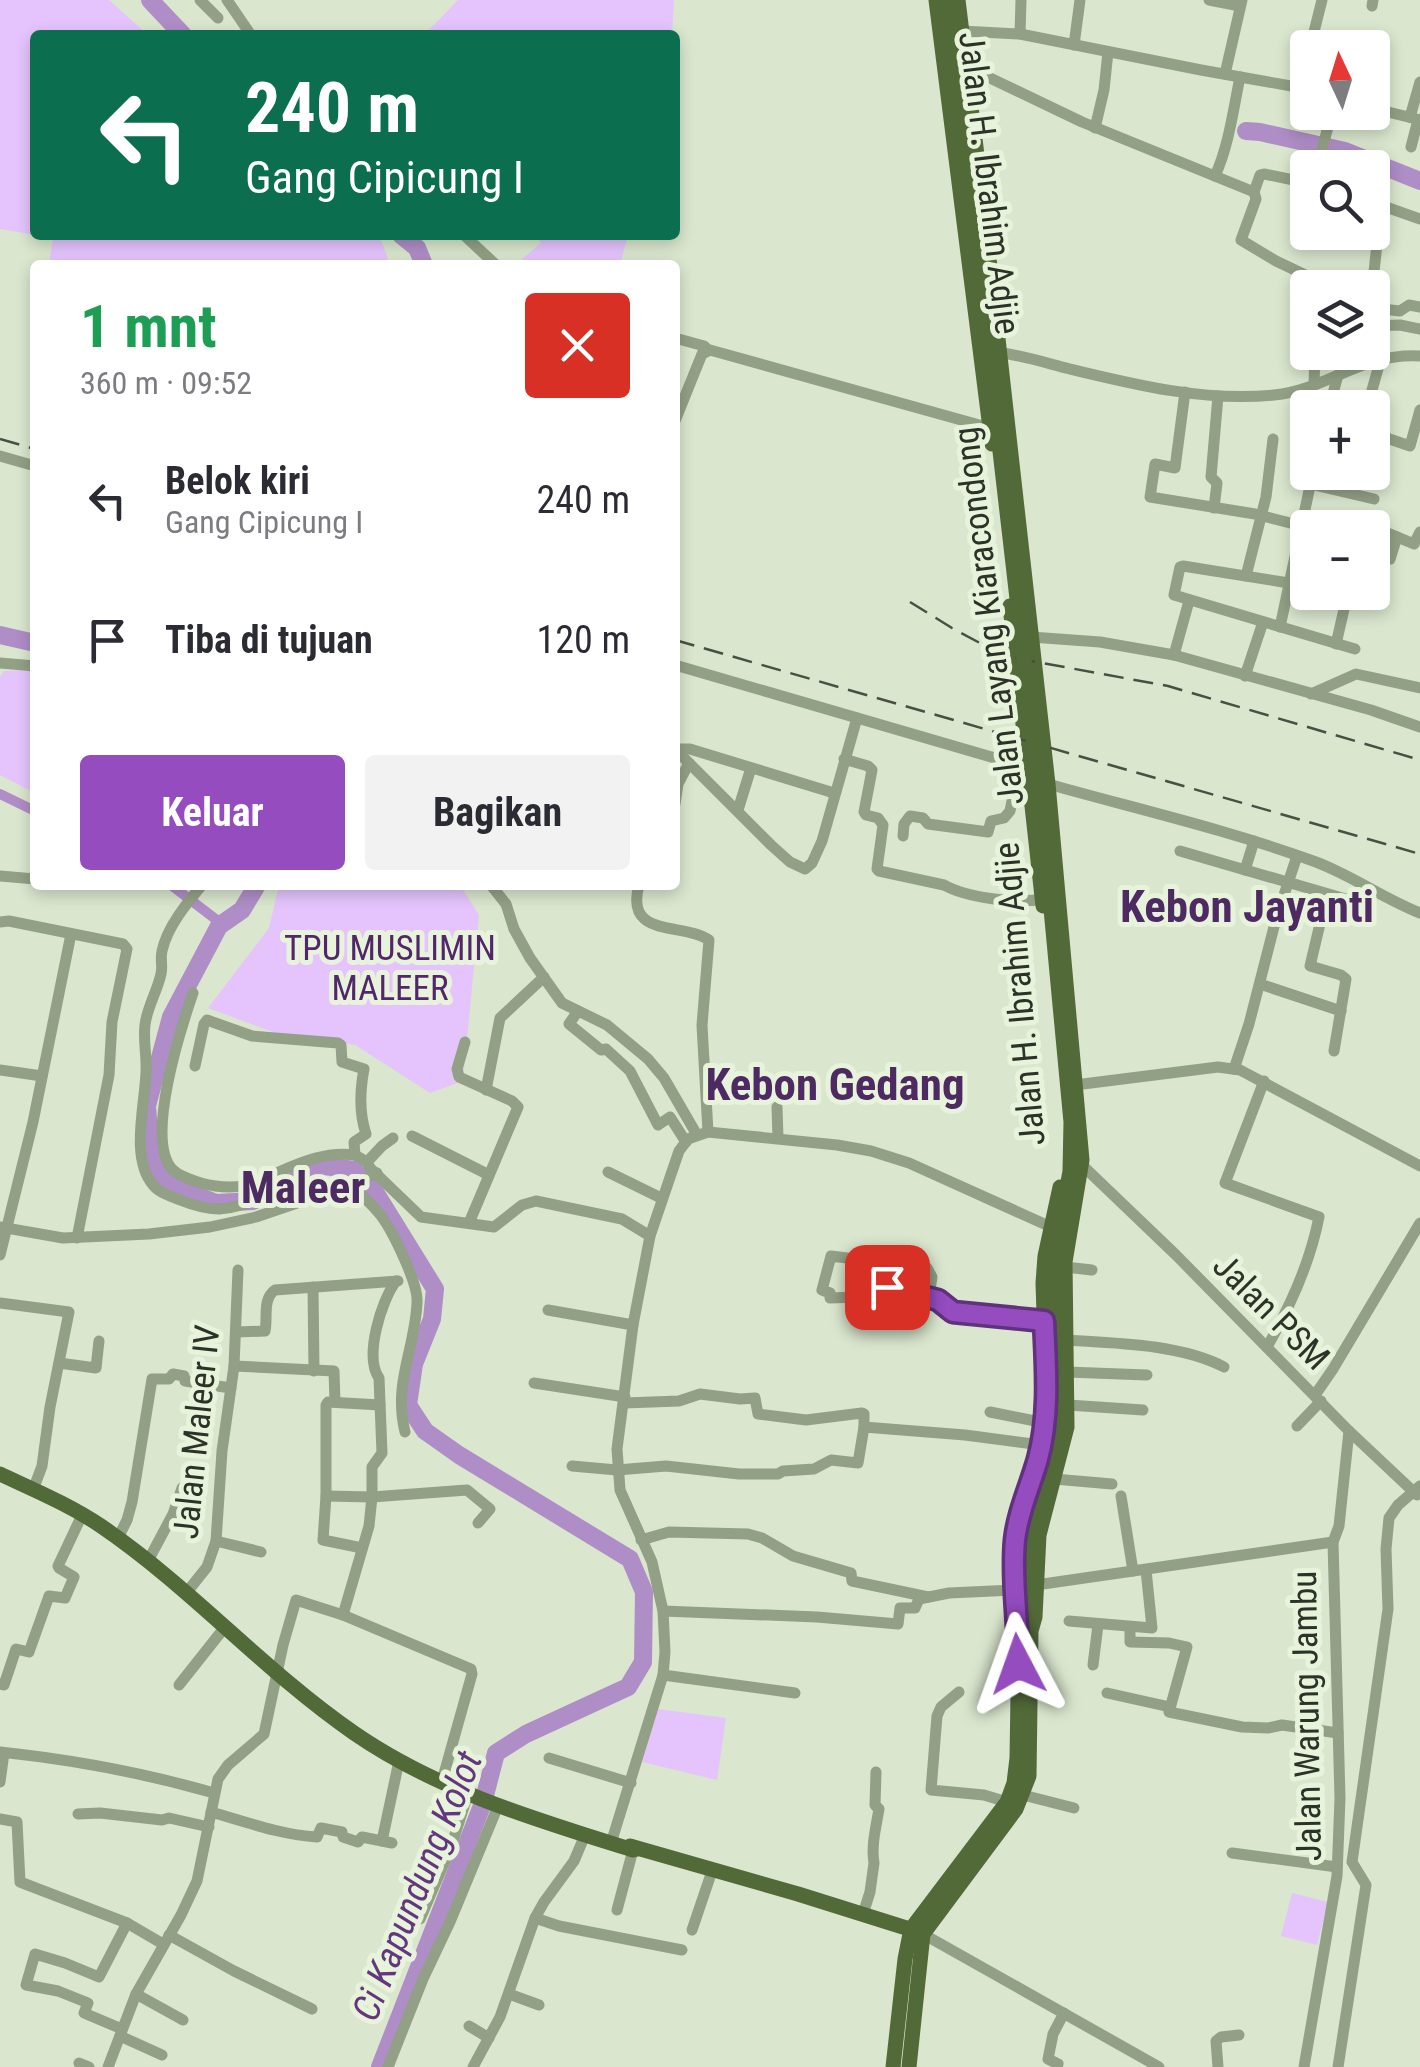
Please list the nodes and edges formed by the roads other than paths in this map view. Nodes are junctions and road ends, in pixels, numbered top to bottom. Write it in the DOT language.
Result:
graph roads {
  1 [pos="200,0"];
  2 [pos="227,0"];
  3 [pos="937,0"];
  4 [pos="948,0"];
  5 [pos="958,0"];
  6 [pos="1021,0"];
  7 [pos="1080,0"];
  8 [pos="1209,0"];
  9 [pos="1322,0"];
  10 [pos="1241,3"];
  11 [pos="218,18"];
  12 [pos="248,30"];
  13 [pos="1314,30"];
  14 [pos="1020,34"];
  15 [pos="956,37"];
  16 [pos="1074,45"];
  17 [pos="1108,52"];
  18 [pos="967,67"];
  19 [pos="1225,74"];
  20 [pos="1240,77"];
  21 [pos="1420,82"];
  22 [pos="1290,85"];
  23 [pos="1390,112"];
  24 [pos="1416,119"];
  25 [pos="1095,128"];
  26 [pos="1411,147"];
  27 [pos="1215,176"];
  28 [pos="1290,180"];
  29 [pos="1254,192"];
  30 [pos="1390,208"];
  31 [pos="1420,219"];
  32 [pos="469,240"];
  33 [pos="491,260"];
  34 [pos="1297,270"];
  35 [pos="1420,308"];
  36 [pos="1390,310"];
  37 [pos="1390,325"];
  38 [pos="1420,329"];
  39 [pos="680,339"];
  40 [pos="708,350"];
  41 [pos="999,352"];
  42 [pos="980,354"];
  43 [pos="1390,355"];
  44 [pos="1420,356"];
  45 [pos="1315,370"];
  46 [pos="1348,370"];
  47 [pos="1338,375"];
  48 [pos="1314,385"];
  49 [pos="1334,390"];
  50 [pos="1184,392"];
  51 [pos="1218,396"];
  52 [pos="680,407"];
  53 [pos="1420,410"];
  54 [pos="990,428"];
  55 [pos="1390,439"];
  56 [pos="1273,440"];
  57 [pos="0,456"];
  58 [pos="30,465"];
  59 [pos="1347,490"];
  60 [pos="1374,499"];
  61 [pos="1214,508"];
  62 [pos="1008,512"];
  63 [pos="1262,516"];
  64 [pos="1290,523"];
  65 [pos="1420,532"];
  66 [pos="1390,535"];
  67 [pos="1398,537"];
  68 [pos="1390,559"];
  69 [pos="1246,576"];
  70 [pos="1290,579"];
  71 [pos="1289,583"];
  72 [pos="1189,601"];
  73 [pos="1344,610"];
  74 [pos="1263,622"];
  75 [pos="1280,626"];
  76 [pos="1031,637"];
  77 [pos="1336,644"];
  78 [pos="1355,650"];
  79 [pos="1174,655"];
  80 [pos="2,666"];
  81 [pos="30,666"];
  82 [pos="680,667"];
  83 [pos="1245,676"];
  84 [pos="1036,677"];
  85 [pos="1018,678"];
  86 [pos="1420,688"];
  87 [pos="1311,694"];
  88 [pos="857,718"];
  89 [pos="1420,727"];
  90 [pos="680,749"];
  91 [pos="680,754"];
  92 [pos="844,759"];
  93 [pos="689,763"];
  94 [pos="751,768"];
  95 [pos="1029,768"];
  96 [pos="680,780"];
  97 [pos="1048,784"];
  98 [pos="834,793"];
  99 [pos="1033,798"];
  100 [pos="738,810"];
  101 [pos="903,836"];
  102 [pos="1254,841"];
  103 [pos="1180,851"];
  104 [pos="1297,856"];
  105 [pos="1245,870"];
  106 [pos="0,876"];
  107 [pos="30,879"];
  108 [pos="1288,882"];
  109 [pos="198,890"];
  110 [pos="495,890"];
  111 [pos="638,890"];
  112 [pos="1327,894"];
  113 [pos="1042,899"];
  114 [pos="1356,902"];
  115 [pos="1420,913"];
  116 [pos="0,922"];
  117 [pos="71,934"];
  118 [pos="544,977"];
  119 [pos="1260,984"];
  120 [pos="193,993"];
  121 [pos="578,1011"];
  122 [pos="1342,1011"];
  123 [pos="465,1042"];
  124 [pos="1334,1052"];
  125 [pos="195,1066"];
  126 [pos="1234,1068"];
  127 [pos="0,1070"];
  128 [pos="42,1076"];
  129 [pos="1264,1082"];
  130 [pos="486,1090"];
  131 [pos="1071,1093"];
  132 [pos="777,1107"];
  133 [pos="412,1136"];
  134 [pos="697,1136"];
  135 [pos="393,1138"];
  136 [pos="778,1138"];
  137 [pos="355,1155"];
  138 [pos="368,1162"];
  139 [pos="1064,1166"];
  140 [pos="1081,1166"];
  141 [pos="1420,1166"];
  142 [pos="608,1172"];
  143 [pos="376,1174"];
  144 [pos="489,1174"];
  145 [pos="356,1183"];
  146 [pos="662,1198"];
  147 [pos="287,1206"];
  148 [pos="468,1223"];
  149 [pos="1420,1223"];
  150 [pos="3,1227"];
  151 [pos="1050,1227"];
  152 [pos="650,1236"];
  153 [pos="77,1238"];
  154 [pos="0,1255"];
  155 [pos="1065,1267"];
  156 [pos="238,1270"];
  157 [pos="1092,1270"];
  158 [pos="413,1280"];
  159 [pos="396,1282"];
  160 [pos="312,1287"];
  161 [pos="929,1297"];
  162 [pos="0,1304"];
  163 [pos="548,1310"];
  164 [pos="1044,1321"];
  165 [pos="633,1325"];
  166 [pos="237,1332"];
  167 [pos="1066,1340"];
  168 [pos="99,1341"];
  169 [pos="1266,1347"];
  170 [pos="59,1363"];
  171 [pos="234,1366"];
  172 [pos="1224,1367"];
  173 [pos="314,1371"];
  174 [pos="1067,1372"];
  175 [pos="1146,1375"];
  176 [pos="534,1383"];
  177 [pos="231,1388"];
  178 [pos="1318,1398"];
  179 [pos="624,1400"];
  180 [pos="335,1402"];
  181 [pos="380,1405"];
  182 [pos="1068,1405"];
  183 [pos="1143,1410"];
  184 [pos="990,1412"];
  185 [pos="1045,1423"];
  186 [pos="1297,1426"];
  187 [pos="864,1427"];
  188 [pos="1349,1430"];
  189 [pos="405,1432"];
  190 [pos="1041,1444"];
  191 [pos="572,1466"];
  192 [pos="617,1470"];
  193 [pos="0,1474"];
  194 [pos="1054,1478"];
  195 [pos="1112,1484"];
  196 [pos="182,1488"];
  197 [pos="33,1490"];
  198 [pos="1418,1492"];
  199 [pos="326,1496"];
  200 [pos="1120,1496"];
  201 [pos="372,1497"];
  202 [pos="82,1515"];
  203 [pos="478,1523"];
  204 [pos="120,1533"];
  205 [pos="216,1542"];
  206 [pos="1332,1542"];
  207 [pos="640,1543"];
  208 [pos="362,1548"];
  209 [pos="261,1552"];
  210 [pos="148,1561"];
  211 [pos="1140,1571"];
  212 [pos="1036,1585"];
  213 [pos="1014,1590"];
  214 [pos="187,1592"];
  215 [pos="932,1597"];
  216 [pos="664,1611"];
  217 [pos="343,1615"];
  218 [pos="1069,1622"];
  219 [pos="1098,1624"];
  220 [pos="225,1627"];
  221 [pos="1130,1628"];
  222 [pos="1025,1630"];
  223 [pos="1093,1665"];
  224 [pos="663,1674"];
  225 [pos="278,1675"];
  226 [pos="0,1684"];
  227 [pos="179,1685"];
  228 [pos="958,1692"];
  229 [pos="795,1693"];
  230 [pos="1106,1693"];
  231 [pos="1170,1707"];
  232 [pos="1338,1733"];
  233 [pos="2,1752"];
  234 [pos="549,1758"];
  235 [pos="400,1761"];
  236 [pos="876,1772"];
  237 [pos="442,1781"];
  238 [pos="0,1782"];
  239 [pos="631,1782"];
  240 [pos="214,1793"];
  241 [pos="472,1796"];
  242 [pos="1023,1796"];
  243 [pos="1007,1802"];
  244 [pos="496,1805"];
  245 [pos="1074,1808"];
  246 [pos="211,1812"];
  247 [pos="78,1814"];
  248 [pos="0,1819"];
  249 [pos="208,1826"];
  250 [pos="582,1834"];
  251 [pos="612,1840"];
  252 [pos="635,1850"];
  253 [pos="1232,1852"];
  254 [pos="1337,1867"];
  255 [pos="712,1871"];
  256 [pos="748,1881"];
  257 [pos="617,1910"];
  258 [pos="863,1914"];
  259 [pos="420,1918"];
  260 [pos="535,1918"];
  261 [pos="128,1923"];
  262 [pos="692,1930"];
  263 [pos="917,1931"];
  264 [pos="166,1939"];
  265 [pos="682,1950"];
  266 [pos="905,1960"];
  267 [pos="136,1994"];
  268 [pos="509,1994"];
  269 [pos="540,2005"];
  270 [pos="312,2008"];
  271 [pos="1064,2012"];
  272 [pos="184,2020"];
  273 [pos="469,2026"];
  274 [pos="121,2033"];
  275 [pos="1240,2035"];
  276 [pos="489,2038"];
  277 [pos="162,2055"];
  278 [pos="108,2067"];
  279 [pos="388,2067"];
  280 [pos="473,2067"];
  281 [pos="893,2067"];
  282 [pos="909,2067"];
  283 [pos="1058,2067"];
  284 [pos="1159,2067"];
  285 [pos="1218,2067"];
  286 [pos="1304,2067"];
  287 [pos="1338,2067"];
  1 -- 11 [label="street"];
  2 -- 12 [label="street"];
  3 -- 15 [label="main road, Jalan Layang Kiaracondong"];
  3 -- 42 [label="main road, Jalan H. Ibrahim Adjie"];
  4 -- 15 [label="main road"];
  5 -- 15 [label="main road, Jalan Layang Kiaracondong"];
  6 -- 14 [label="street"];
  7 -- 16 [label="street"];
  8 -- 10 [label="street"];
  9 -- 13 [label="street"];
  10 -- 19 [label="street"];
  14 -- 15 [label="street"];
  14 -- 16 [label="street"];
  15 -- 18 [label="main road, Jalan H. Ibrahim Adjie"];
  15 -- 222 [label="main road, Jalan Layang Kiaracondong, bridge"];
  16 -- 17 [label="street"];
  17 -- 19 [label="street"];
  17 -- 25 [label="street"];
  18 -- 25 [label="street"];
  18 -- 41 [label="main road, Jalan H. Ibrahim Adjie"];
  19 -- 20 [label="street"];
  20 -- 22 [label="street"];
  20 -- 27 [label="street"];
  21 -- 24 [label="street"];
  23 -- 24 [label="street"];
  24 -- 26 [label="street"];
  25 -- 27 [label="street"];
  27 -- 29 [label="street"];
  28 -- 29 [label="street"];
  29 -- 34 [label="street"];
  30 -- 31 [label="street"];
  32 -- 33 [label="street"];
  35 -- 36 [label="street"];
  37 -- 38 [label="street"];
  39 -- 40 [label="street"];
  40 -- 52 [label="street"];
  40 -- 54 [label="street"];
  41 -- 42 [label="street"];
  41 -- 50 [label="street"];
  41 -- 62 [label="main road, Jalan H. Ibrahim Adjie"];
  42 -- 54 [label="main road, Jalan H. Ibrahim Adjie"];
  43 -- 44 [label="street"];
  45 -- 48 [label="street"];
  46 -- 47 [label="street"];
  47 -- 48 [label="street"];
  47 -- 49 [label="street"];
  48 -- 51 [label="street"];
  50 -- 51 [label="street"];
  50 -- 61 [label="street"];
  51 -- 61 [label="street"];
  53 -- 55 [label="street"];
  54 -- 62 [label="main road, Jalan H. Ibrahim Adjie"];
  56 -- 63 [label="street"];
  57 -- 58 [label="street"];
  59 -- 60 [label="street"];
  61 -- 63 [label="street"];
  62 -- 76 [label="main road, Jalan H. Ibrahim Adjie"];
  62 -- 85 [label="main road, Jalan H. Ibrahim Adjie"];
  63 -- 64 [label="street"];
  63 -- 69 [label="street"];
  65 -- 67 [label="street"];
  66 -- 67 [label="street"];
  67 -- 68 [label="street"];
  69 -- 71 [label="street"];
  69 -- 72 [label="street"];
  70 -- 71 [label="street"];
  71 -- 75 [label="street"];
  72 -- 74 [label="street"];
  72 -- 79 [label="street"];
  73 -- 77 [label="street"];
  74 -- 75 [label="street"];
  74 -- 83 [label="street"];
  75 -- 77 [label="street"];
  76 -- 79 [label="street"];
  76 -- 84 [label="main road, Jalan H. Ibrahim Adjie"];
  77 -- 78 [label="street"];
  79 -- 83 [label="street"];
  80 -- 81 [label="street"];
  82 -- 88 [label="street"];
  83 -- 87 [label="street"];
  84 -- 85 [label="main road"];
  84 -- 97 [label="main road, Jalan H. Ibrahim Adjie"];
  85 -- 95 [label="main road, Jalan H. Ibrahim Adjie"];
  86 -- 87 [label="street"];
  87 -- 89 [label="street"];
  88 -- 92 [label="street"];
  88 -- 95 [label="street"];
  90 -- 94 [label="street"];
  91 -- 93 [label="street"];
  92 -- 98 [label="street"];
  92 -- 113 [label="street"];
  93 -- 96 [label="street"];
  93 -- 100 [label="street"];
  94 -- 98 [label="street"];
  94 -- 100 [label="street"];
  95 -- 99 [label="main road, Jalan H. Ibrahim Adjie"];
  97 -- 102 [label="street"];
  97 -- 131 [label="main road, Jalan H. Ibrahim Adjie"];
  98 -- 100 [label="street"];
  99 -- 101 [label="street"];
  99 -- 113 [label="main road, Jalan H. Ibrahim Adjie"];
  102 -- 104 [label="street"];
  102 -- 105 [label="street"];
  103 -- 105 [label="street"];
  104 -- 108 [label="street"];
  104 -- 115 [label="street"];
  105 -- 108 [label="street"];
  106 -- 107 [label="street"];
  108 -- 112 [label="street"];
  108 -- 119 [label="street"];
  109 -- 147 [label="street"];
  110 -- 118 [label="street"];
  111 -- 134 [label="street"];
  112 -- 114 [label="street"];
  112 -- 122 [label="street"];
  113 -- 131 [label="main road, Jalan H. Ibrahim Adjie"];
  116 -- 117 [label="street"];
  117 -- 128 [label="street"];
  117 -- 153 [label="street"];
  118 -- 121 [label="street"];
  118 -- 130 [label="street"];
  119 -- 122 [label="street"];
  119 -- 126 [label="street"];
  120 -- 137 [label="street"];
  121 -- 134 [label="street"];
  121 -- 134 [label="street"];
  122 -- 124 [label="street"];
  123 -- 130 [label="street"];
  125 -- 137 [label="street"];
  126 -- 129 [label="street"];
  126 -- 131 [label="street"];
  127 -- 128 [label="street"];
  128 -- 150 [label="street"];
  129 -- 141 [label="street"];
  129 -- 169 [label="street"];
  130 -- 144 [label="street"];
  131 -- 139 [label="main road, Jalan H. Ibrahim Adjie"];
  131 -- 140 [label="main road, Jalan H. Ibrahim Adjie"];
  132 -- 136 [label="street"];
  133 -- 144 [label="street"];
  134 -- 136 [label="street"];
  134 -- 146 [label="street"];
  135 -- 138 [label="street"];
  136 -- 151 [label="street"];
  137 -- 138 [label="street"];
  138 -- 143 [label="street"];
  139 -- 140 [label="main road"];
  139 -- 151 [label="main road, Jalan H. Ibrahim Adjie"];
  140 -- 155 [label="main road, Jalan H. Ibrahim Adjie"];
  140 -- 169 [label="street, Jalan PSM"];
  142 -- 146 [label="street"];
  143 -- 145 [label="street"];
  143 -- 148 [label="street"];
  144 -- 148 [label="street"];
  145 -- 147 [label="street"];
  145 -- 158 [label="street"];
  146 -- 152 [label="street"];
  147 -- 153 [label="street"];
  148 -- 152 [label="street"];
  149 -- 178 [label="street"];
  150 -- 153 [label="street"];
  150 -- 154 [label="street"];
  151 -- 164 [label="main road, Jalan H. Ibrahim Adjie"];
  152 -- 165 [label="street"];
  155 -- 157 [label="street"];
  155 -- 167 [label="main road, Jalan H. Ibrahim Adjie"];
  156 -- 166 [label="street, Jalan Maleer IV"];
  158 -- 159 [label="street"];
  158 -- 189 [label="street"];
  159 -- 160 [label="street"];
  159 -- 181 [label="street"];
  160 -- 166 [label="street"];
  160 -- 173 [label="street"];
  161 -- 161 [label="street"];
  161 -- 164 [label="street"];
  162 -- 170 [label="street"];
  163 -- 165 [label="street"];
  164 -- 185 [label="main road, Jalan H. Ibrahim Adjie"];
  165 -- 179 [label="street"];
  166 -- 171 [label="street, Jalan Maleer IV"];
  167 -- 172 [label="street"];
  167 -- 174 [label="main road, Jalan H. Ibrahim Adjie"];
  168 -- 170 [label="street"];
  169 -- 178 [label="street, Jalan PSM"];
  170 -- 197 [label="street"];
  171 -- 173 [label="street"];
  171 -- 177 [label="street, Jalan Maleer IV"];
  173 -- 180 [label="street"];
  174 -- 175 [label="street"];
  174 -- 182 [label="main road, Jalan H. Ibrahim Adjie"];
  176 -- 179 [label="street"];
  177 -- 204 [label="street"];
  177 -- 205 [label="street, Jalan Maleer IV"];
  178 -- 186 [label="street"];
  178 -- 188 [label="street, Jalan PSM"];
  179 -- 187 [label="street"];
  179 -- 192 [label="street"];
  180 -- 181 [label="street"];
  180 -- 199 [label="street"];
  181 -- 201 [label="street"];
  182 -- 183 [label="street"];
  182 -- 194 [label="main road, Jalan H. Ibrahim Adjie"];
  184 -- 185 [label="street"];
  185 -- 190 [label="main road, Jalan H. Ibrahim Adjie"];
  187 -- 190 [label="street"];
  187 -- 192 [label="street"];
  188 -- 198 [label="street, Jalan PSM"];
  188 -- 206 [label="street"];
  190 -- 213 [label="main road, Jalan H. Ibrahim Adjie"];
  191 -- 192 [label="street"];
  192 -- 207 [label="street"];
  193 -- 197 [label="main road"];
  194 -- 195 [label="street"];
  194 -- 212 [label="main road, Jalan H. Ibrahim Adjie"];
  196 -- 210 [label="street"];
  197 -- 202 [label="main road"];
  198 -- 287 [label="street"];
  199 -- 201 [label="street"];
  199 -- 208 [label="street"];
  200 -- 211 [label="street"];
  201 -- 203 [label="street"];
  201 -- 208 [label="street"];
  202 -- 204 [label="main road"];
  202 -- 226 [label="street"];
  204 -- 210 [label="main road"];
  205 -- 209 [label="street"];
  205 -- 214 [label="street, Jalan Maleer IV"];
  206 -- 211 [label="street, Jalan Warung Jambu"];
  206 -- 232 [label="street, Jalan Warung Jambu"];
  207 -- 215 [label="street"];
  207 -- 216 [label="street"];
  208 -- 217 [label="street"];
  210 -- 214 [label="main road"];
  211 -- 212 [label="street, Jalan Warung Jambu"];
  211 -- 221 [label="street"];
  212 -- 222 [label="main road, Jalan H. Ibrahim Adjie"];
  213 -- 215 [label="street"];
  213 -- 222 [label="main road, Jalan H. Ibrahim Adjie"];
  214 -- 220 [label="main road"];
  215 -- 216 [label="street"];
  216 -- 224 [label="street"];
  217 -- 225 [label="street"];
  217 -- 237 [label="street"];
  218 -- 219 [label="street"];
  219 -- 221 [label="street"];
  219 -- 223 [label="street"];
  220 -- 225 [label="main road"];
  220 -- 227 [label="street"];
  221 -- 231 [label="street"];
  222 -- 242 [label="main road, Jalan H. Ibrahim Adjie"];
  222 -- 243 [label="main road, Jalan H. Ibrahim Adjie"];
  224 -- 229 [label="street"];
  224 -- 239 [label="street"];
  225 -- 235 [label="main road"];
  225 -- 240 [label="street"];
  228 -- 243 [label="street"];
  230 -- 231 [label="street"];
  231 -- 232 [label="street"];
  232 -- 254 [label="street, Jalan Warung Jambu"];
  233 -- 238 [label="street"];
  233 -- 240 [label="street"];
  234 -- 239 [label="street"];
  235 -- 237 [label="main road"];
  235 -- 246 [label="street"];
  236 -- 258 [label="street"];
  237 -- 241 [label="main road"];
  239 -- 251 [label="street"];
  240 -- 246 [label="street"];
  241 -- 244 [label="main road"];
  241 -- 259 [label="street"];
  242 -- 245 [label="street"];
  242 -- 263 [label="main road, Jalan H. Ibrahim Adjie"];
  243 -- 263 [label="main road, Jalan H. Ibrahim Adjie"];
  244 -- 250 [label="main road"];
  244 -- 279 [label="street"];
  246 -- 249 [label="street"];
  247 -- 249 [label="street"];
  248 -- 261 [label="street"];
  249 -- 264 [label="street"];
  250 -- 251 [label="main road"];
  250 -- 252 [label="main road"];
  250 -- 260 [label="street"];
  251 -- 252 [label="main road"];
  252 -- 255 [label="main road"];
  252 -- 257 [label="street"];
  253 -- 254 [label="street"];
  254 -- 286 [label="street, Jalan Warung Jambu"];
  255 -- 256 [label="main road"];
  255 -- 262 [label="street"];
  256 -- 258 [label="main road"];
  256 -- 266 [label="main road"];
  258 -- 263 [label="main road"];
  260 -- 265 [label="street"];
  260 -- 268 [label="street"];
  261 -- 264 [label="street"];
  261 -- 274 [label="street"];
  263 -- 266 [label="main road, Jalan H. Ibrahim Adjie"];
  263 -- 271 [label="street"];
  263 -- 282 [label="main road"];
  264 -- 267 [label="street"];
  264 -- 270 [label="street"];
  266 -- 281 [label="main road, Jalan H. Ibrahim Adjie"];
  267 -- 272 [label="street"];
  267 -- 274 [label="street"];
  268 -- 269 [label="street"];
  268 -- 276 [label="street"];
  271 -- 283 [label="street"];
  271 -- 284 [label="street"];
  273 -- 276 [label="street"];
  274 -- 277 [label="street"];
  274 -- 278 [label="street"];
  275 -- 285 [label="street"];
  276 -- 280 [label="street"];
}
